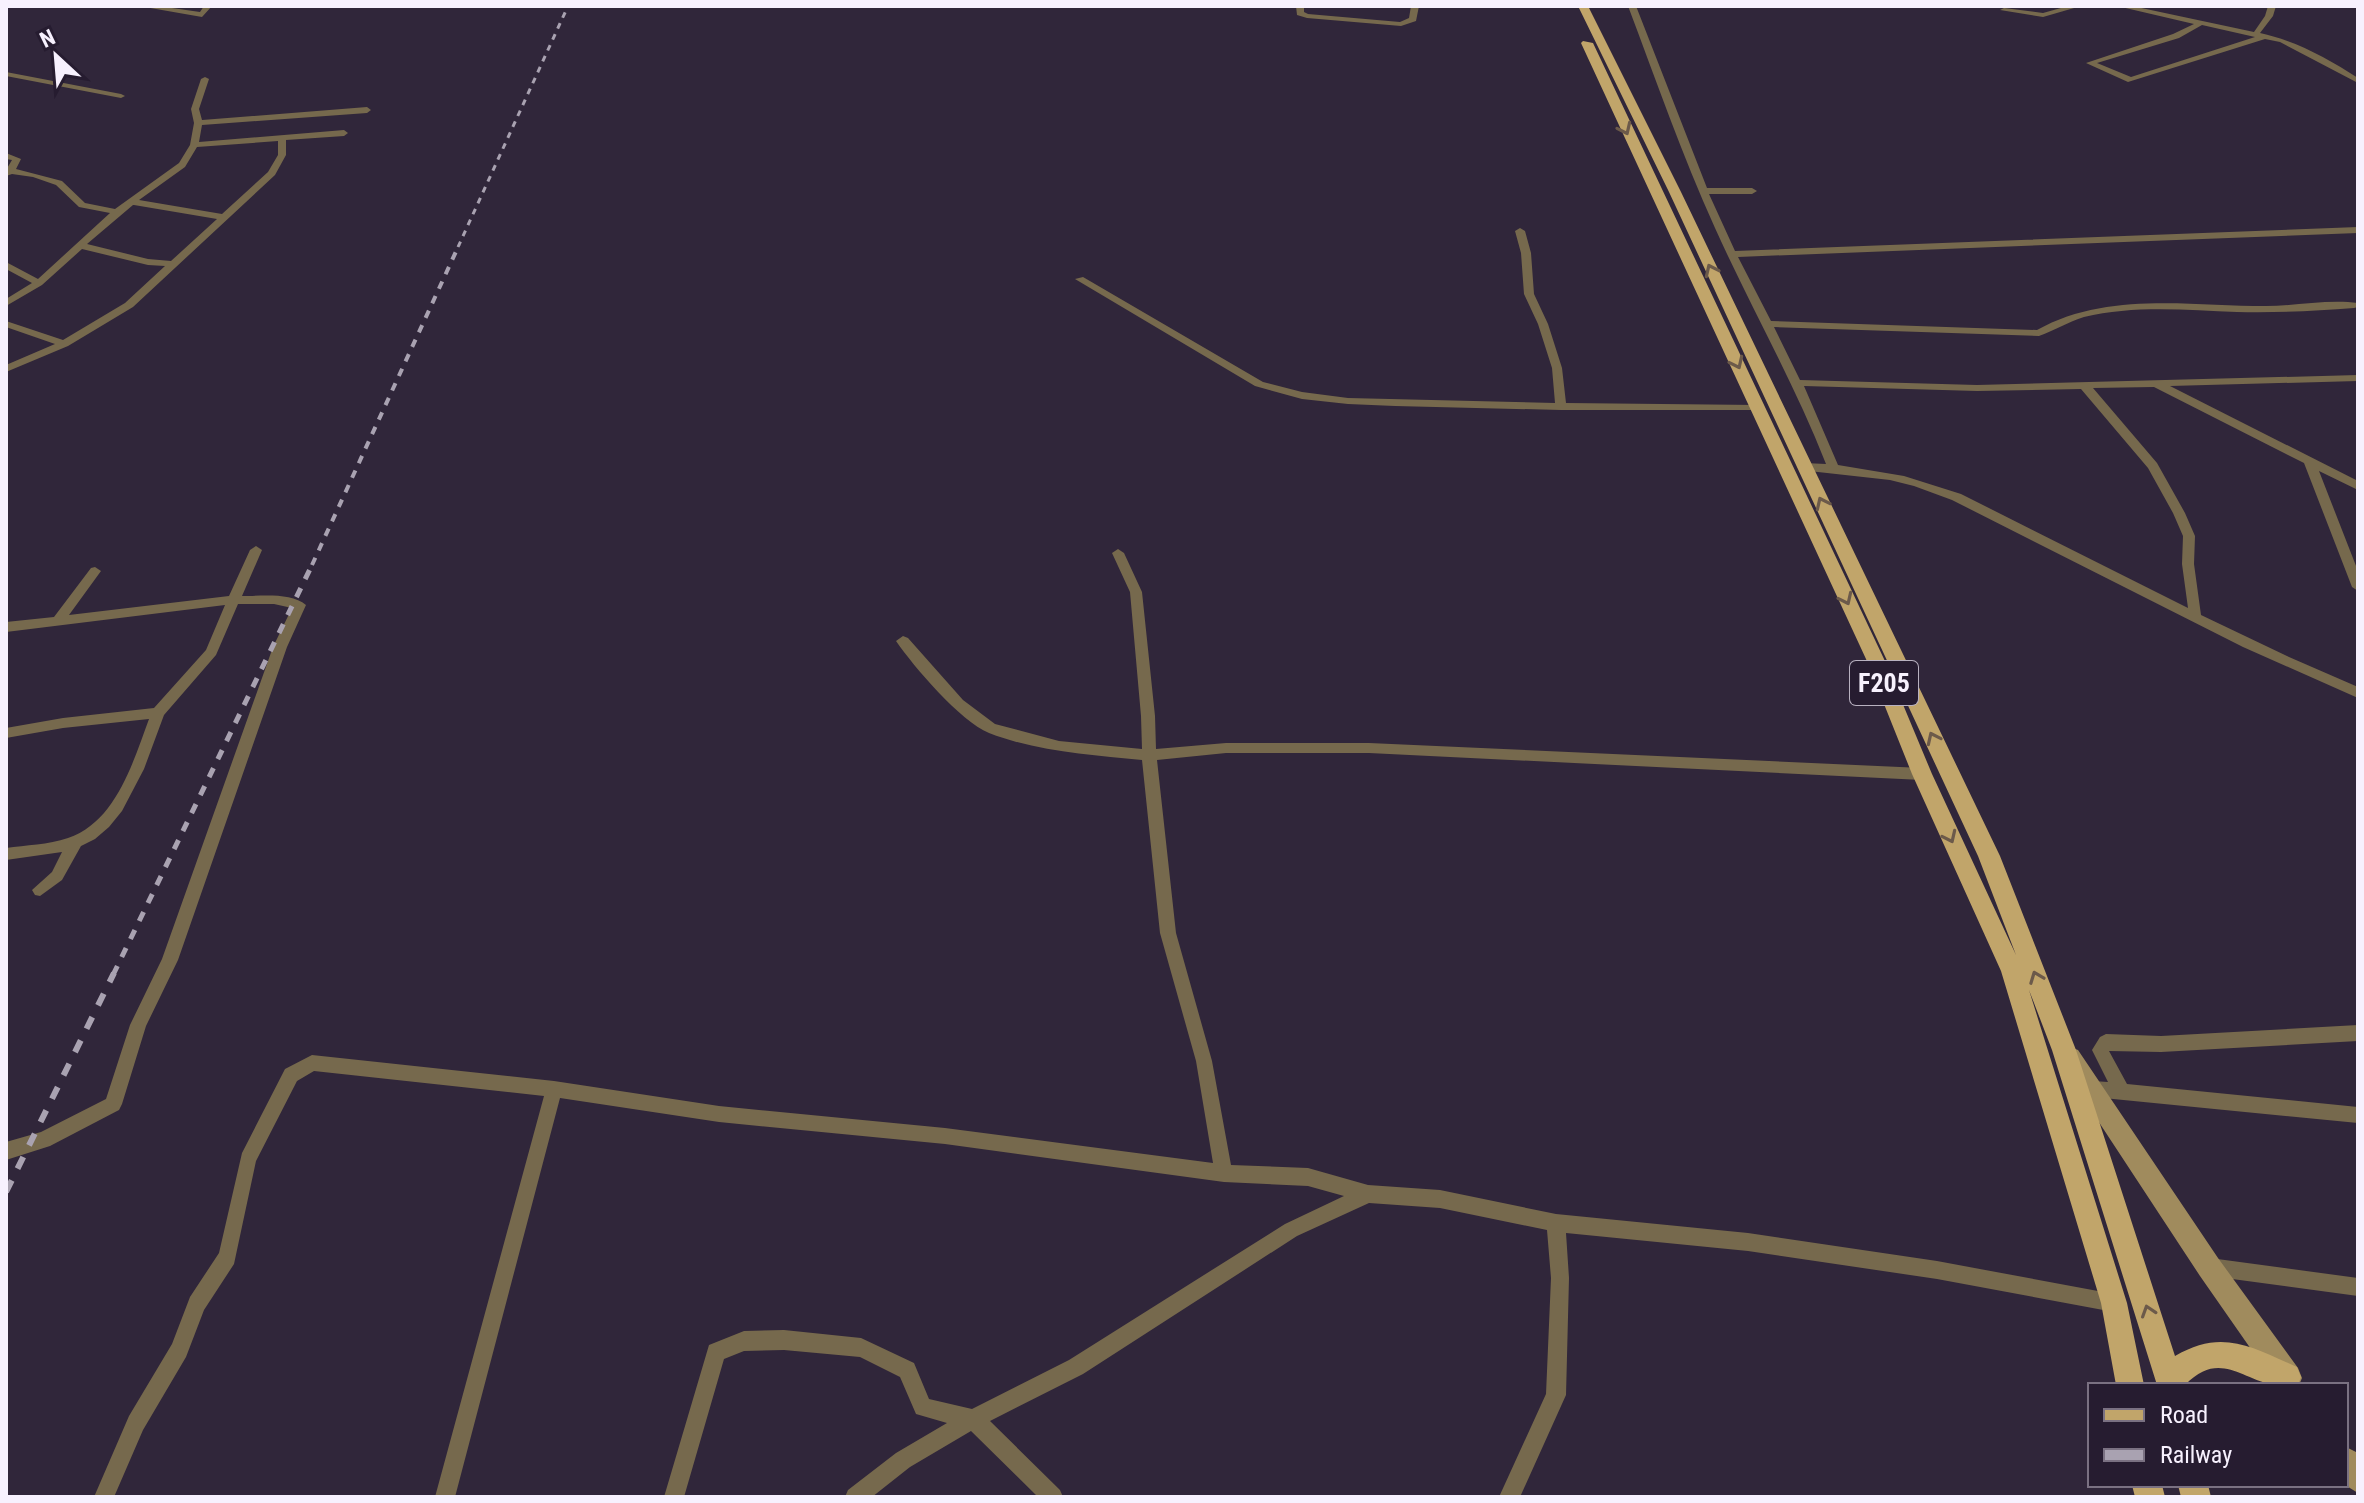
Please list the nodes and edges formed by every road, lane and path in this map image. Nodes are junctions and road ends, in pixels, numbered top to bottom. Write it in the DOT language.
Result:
graph roads {
  1 [pos="143,6"];
  2 [pos="208,6"];
  3 [pos="1415,6"];
  4 [pos="1571,6"];
  5 [pos="1583,6"];
  6 [pos="1632,6"];
  7 [pos="2077,6"];
  8 [pos="2121,6"];
  9 [pos="2272,6"];
  10 [pos="2004,10"];
  11 [pos="1302,11"];
  12 [pos="2199,24"];
  13 [pos="2255,35"];
  14 [pos="2266,36"];
  15 [pos="6,74"];
  16 [pos="205,79"];
  17 [pos="2358,81"];
  18 [pos="1614,87"];
  19 [pos="121,96"];
  20 [pos="367,110"];
  21 [pos="198,123"];
  22 [pos="344,133"];
  23 [pos="282,139"];
  24 [pos="194,145"];
  25 [pos="6,156"];
  26 [pos="9,172"];
  27 [pos="1704,191"];
  28 [pos="1752,191"];
  29 [pos="134,202"];
  30 [pos="117,212"];
  31 [pos="223,217"];
  32 [pos="2358,230"];
  33 [pos="1520,231"];
  34 [pos="83,246"];
  35 [pos="1732,254"];
  36 [pos="174,264"];
  37 [pos="6,265"];
  38 [pos="1080,279"];
  39 [pos="39,283"];
  40 [pos="6,303"];
  41 [pos="2354,305"];
  42 [pos="6,324"];
  43 [pos="1766,324"];
  44 [pos="64,344"];
  45 [pos="6,369"];
  46 [pos="2358,378"];
  47 [pos="1796,383"];
  48 [pos="2154,383"];
  49 [pos="2084,385"];
  50 [pos="1561,407"];
  51 [pos="1758,408"];
  52 [pos="2309,461"];
  53 [pos="1804,467"];
  54 [pos="1833,467"];
  55 [pos="2335,474"];
  56 [pos="2358,475"];
  57 [pos="2358,486"];
  58 [pos="256,550"];
  59 [pos="1118,553"];
  60 [pos="95,571"];
  61 [pos="2358,587"];
  62 [pos="232,600"];
  63 [pos="2195,614"];
  64 [pos="60,618"];
  65 [pos="6,627"];
  66 [pos="903,641"];
  67 [pos="2358,693"];
  68 [pos="158,713"];
  69 [pos="6,733"];
  70 [pos="1149,755"];
  71 [pos="1922,774"];
  72 [pos="75,843"];
  73 [pos="6,854"];
  74 [pos="40,890"];
  75 [pos="2358,1033"];
  76 [pos="2064,1050"];
  77 [pos="554,1089"];
  78 [pos="2093,1089"];
  79 [pos="2122,1092"];
  80 [pos="2358,1115"];
  81 [pos="6,1151"];
  82 [pos="1224,1173"];
  83 [pos="1368,1194"];
  84 [pos="1556,1223"];
  85 [pos="2209,1267"];
  86 [pos="2358,1287"];
  87 [pos="2114,1303"];
  88 [pos="2290,1381"];
  89 [pos="2171,1382"];
  90 [pos="2130,1383"];
  91 [pos="973,1419"];
  92 [pos="104,1497"];
  93 [pos="445,1497"];
  94 [pos="674,1497"];
  95 [pos="855,1497"];
  96 [pos="1053,1497"];
  97 [pos="1509,1497"];
  1 -- 2 [label="street"];
  3 -- 11 [label="street"];
  4 -- 18 [label="main road, F205"];
  5 -- 18 [label="main road, F205"];
  6 -- 27 [label="street"];
  7 -- 10 [label="street"];
  8 -- 12 [label="street"];
  9 -- 13 [label="street"];
  12 -- 13 [label="street"];
  12 -- 14 [label="street"];
  13 -- 14 [label="street"];
  14 -- 17 [label="street"];
  15 -- 19 [label="street"];
  16 -- 21 [label="street"];
  18 -- 51 [label="main road, F205, one-way"];
  53 -- 18 [label="main road, F205, one-way"];
  20 -- 21 [label="street"];
  21 -- 24 [label="street"];
  22 -- 23 [label="street"];
  23 -- 24 [label="street"];
  23 -- 31 [label="street"];
  24 -- 29 [label="street"];
  25 -- 26 [label="street"];
  26 -- 30 [label="street"];
  27 -- 28 [label="street"];
  27 -- 35 [label="street"];
  29 -- 30 [label="street"];
  29 -- 31 [label="street"];
  30 -- 34 [label="street"];
  31 -- 36 [label="street"];
  32 -- 35 [label="street"];
  33 -- 50 [label="street"];
  34 -- 36 [label="street"];
  34 -- 39 [label="street"];
  35 -- 43 [label="street"];
  36 -- 44 [label="street"];
  37 -- 39 [label="street"];
  38 -- 50 [label="street"];
  39 -- 40 [label="street"];
  41 -- 43 [label="street"];
  42 -- 44 [label="street"];
  43 -- 47 [label="street"];
  44 -- 45 [label="street"];
  46 -- 48 [label="street"];
  47 -- 49 [label="street"];
  47 -- 54 [label="street"];
  48 -- 49 [label="street"];
  48 -- 52 [label="street"];
  49 -- 63 [label="street"];
  50 -- 51 [label="street"];
  51 -- 71 [label="main road, F205, one-way"];
  52 -- 55 [label="street"];
  52 -- 61 [label="street"];
  53 -- 54 [label="street"];
  76 -- 53 [label="main road, F205, one-way"];
  54 -- 63 [label="street"];
  55 -- 56 [label="street"];
  55 -- 57 [label="street"];
  58 -- 62 [label="street"];
  59 -- 70 [label="street"];
  60 -- 64 [label="street"];
  62 -- 64 [label="street"];
  62 -- 68 [label="street"];
  62 -- 81 [label="street"];
  63 -- 67 [label="street"];
  64 -- 65 [label="street"];
  66 -- 70 [label="street"];
  68 -- 69 [label="street"];
  68 -- 72 [label="street"];
  70 -- 71 [label="street"];
  70 -- 82 [label="street"];
  71 -- 87 [label="main road, F205, one-way"];
  72 -- 73 [label="street"];
  72 -- 74 [label="street"];
  75 -- 79 [label="street"];
  76 -- 78 [label="main road"];
  89 -- 76 [label="main road, F205, one-way"];
  77 -- 82 [label="street"];
  77 -- 92 [label="street"];
  77 -- 93 [label="street"];
  78 -- 79 [label="street"];
  78 -- 85 [label="main road"];
  79 -- 80 [label="street"];
  82 -- 83 [label="street"];
  83 -- 84 [label="street"];
  83 -- 91 [label="street"];
  84 -- 87 [label="street"];
  84 -- 97 [label="street"];
  85 -- 86 [label="street"];
  85 -- 88 [label="main road"];
  87 -- 90 [label="main road, F205"];
  88 -- 89 [label="main road"];
  91 -- 94 [label="street"];
  91 -- 95 [label="street"];
  91 -- 96 [label="street"];
}
